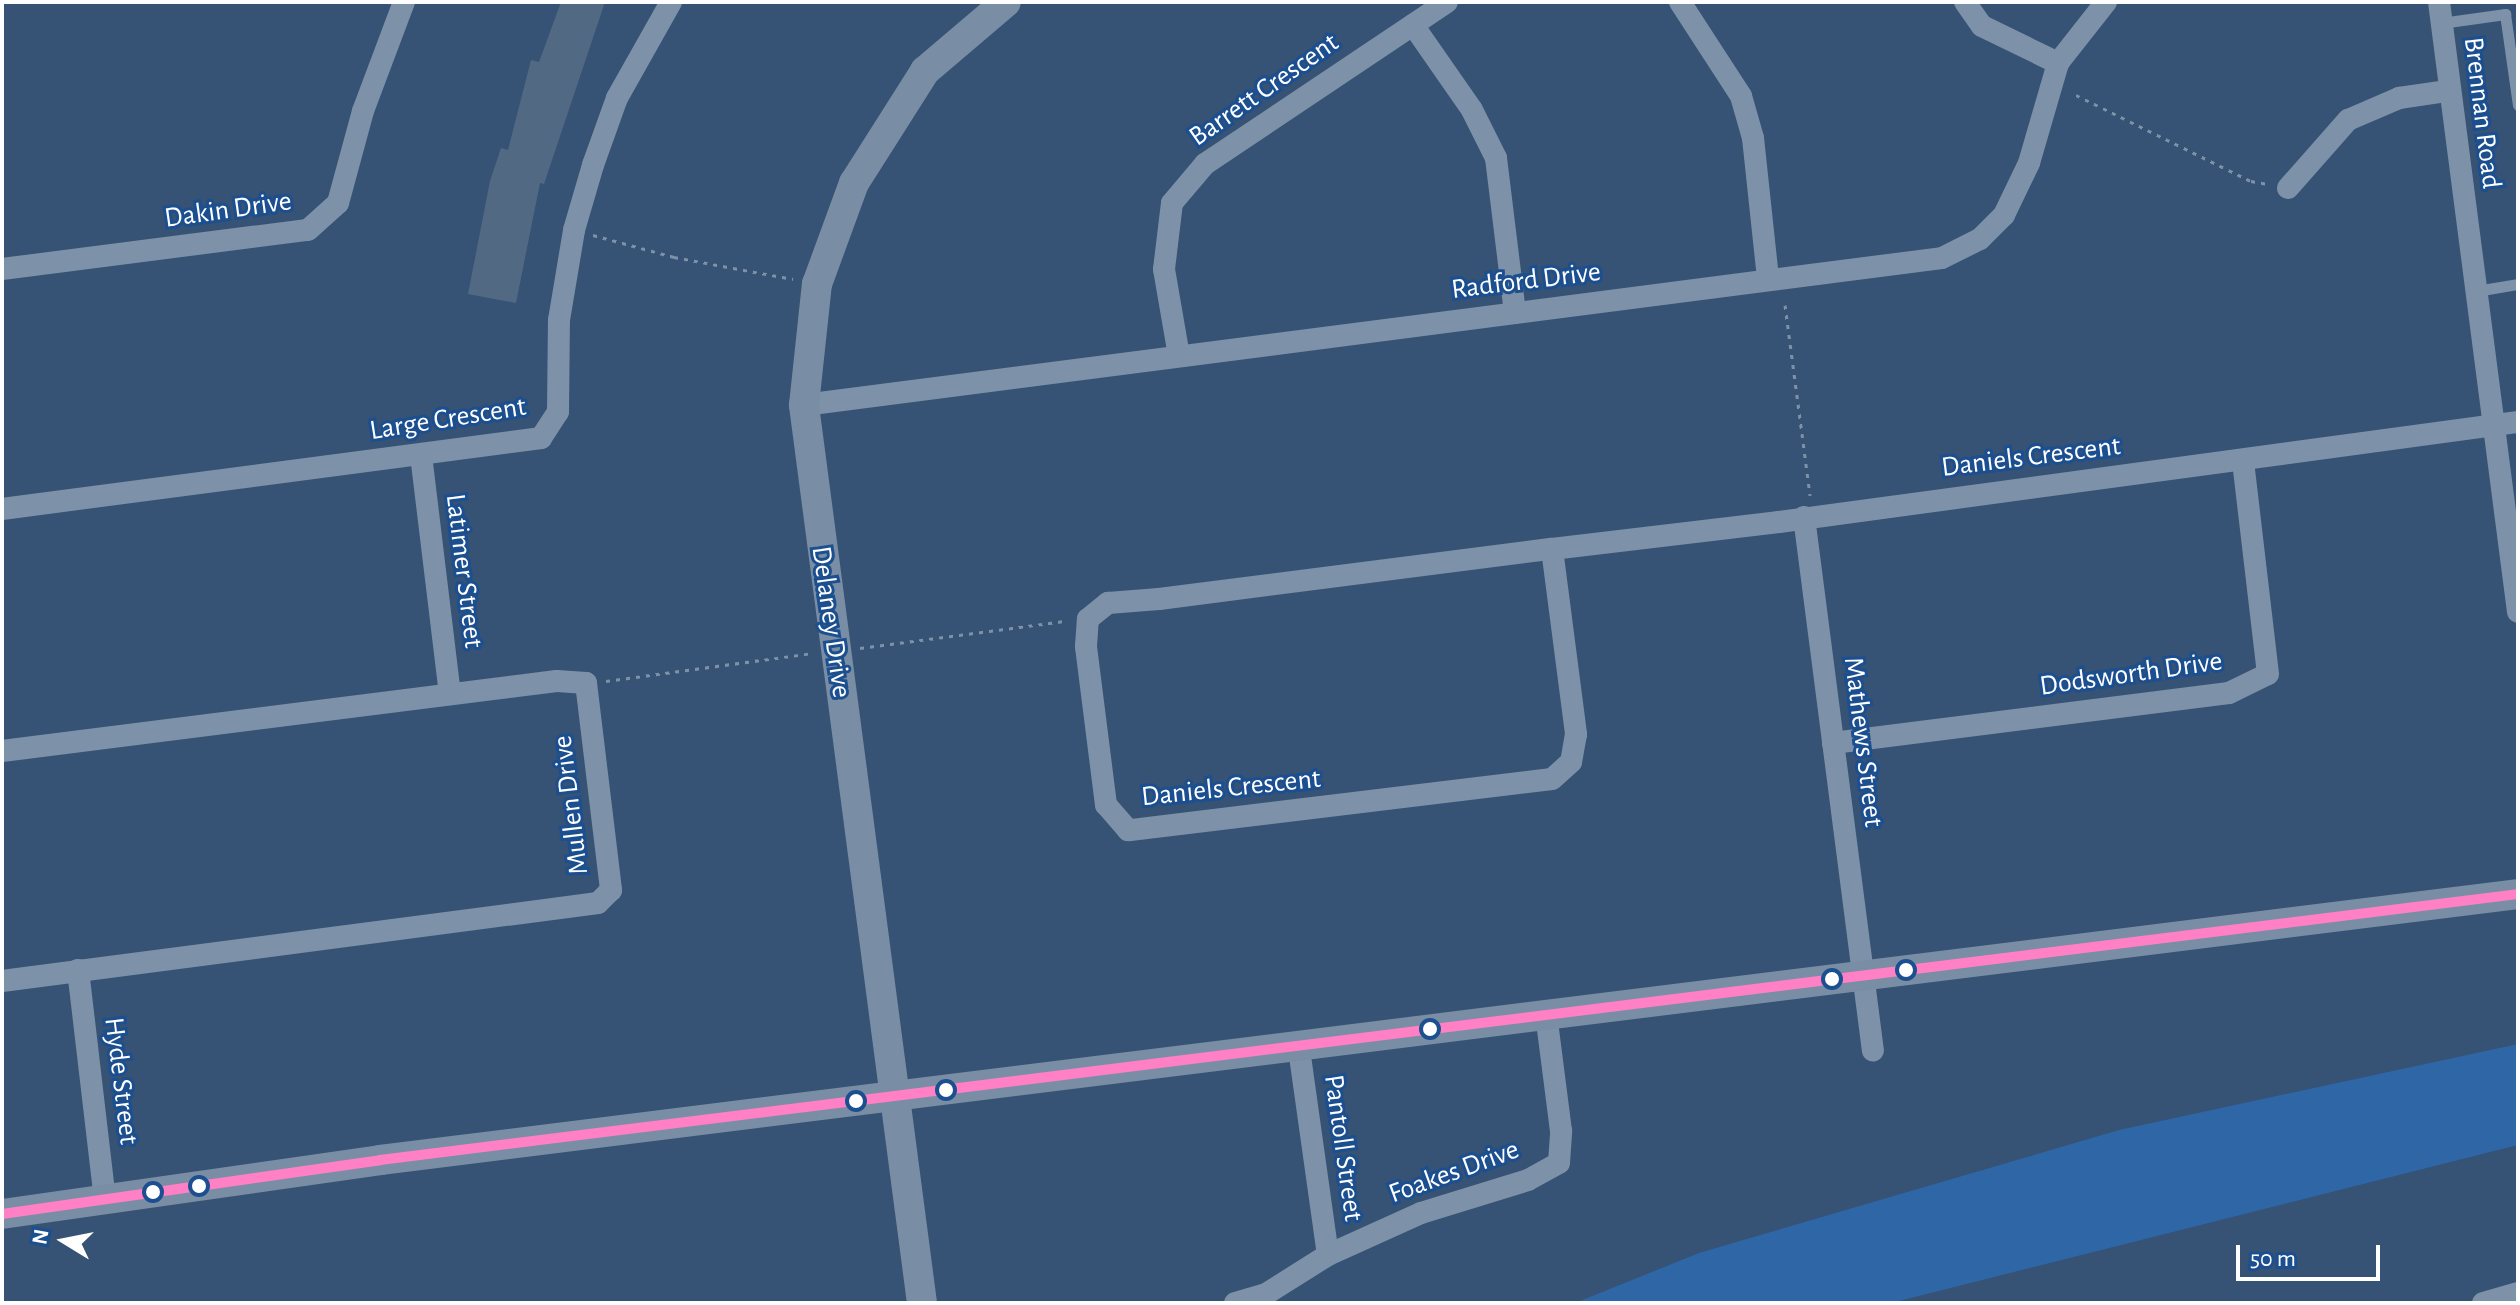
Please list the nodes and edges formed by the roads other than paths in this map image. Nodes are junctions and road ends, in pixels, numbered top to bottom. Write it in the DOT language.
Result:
graph roads {
  1 [pos="404,2"];
  2 [pos="671,2"];
  3 [pos="1006,2"];
  4 [pos="1447,2"];
  5 [pos="1680,2"];
  6 [pos="1965,2"];
  7 [pos="2106,2"];
  8 [pos="2440,12"];
  9 [pos="1413,25"];
  10 [pos="2058,63"];
  11 [pos="2447,91"];
  12 [pos="2518,105"];
  13 [pos="2288,188"];
  14 [pos="2,269"];
  15 [pos="1768,279"];
  16 [pos="2518,284"];
  17 [pos="2475,291"];
  18 [pos="1515,313"];
  19 [pos="1179,356"];
  20 [pos="804,405"];
  21 [pos="2518,422"];
  22 [pos="2493,425"];
  23 [pos="421,455"];
  24 [pos="2243,460"];
  25 [pos="2,509"];
  26 [pos="1804,517"];
  27 [pos="1552,549"];
  28 [pos="2518,612"];
  29 [pos="450,693"];
  30 [pos="1833,743"];
  31 [pos="2,751"];
  32 [pos="2518,894"];
  33 [pos="78,970"];
  34 [pos="1863,976"];
  35 [pos="2,981"];
  36 [pos="1546,1014"];
  37 [pos="1299,1049"];
  38 [pos="1873,1051"];
  39 [pos="894,1099"];
  40 [pos="105,1199"];
  41 [pos="2,1214"];
  42 [pos="1328,1255"];
  43 [pos="2518,1293"];
  44 [pos="922,1303"];
  45 [pos="1235,1303"];
  46 [pos="2483,1303"];
  1 -- 14 [label="street, Dakin Drive"];
  2 -- 23 [label="street, Large Crescent"];
  3 -- 20 [label="street, Delaney Drive"];
  4 -- 9 [label="street, Barrett Crescent"];
  5 -- 15 [label="street"];
  6 -- 10 [label="street"];
  7 -- 10 [label="street, Radford Drive"];
  8 -- 11 [label="street, Brennan Road"];
  8 -- 12 [label="lane"];
  9 -- 18 [label="street"];
  9 -- 19 [label="street, Barrett Crescent"];
  10 -- 15 [label="street, Radford Drive"];
  11 -- 13 [label="street"];
  11 -- 17 [label="street, Brennan Road"];
  15 -- 18 [label="street, Radford Drive"];
  16 -- 17 [label="lane"];
  17 -- 22 [label="street, Brennan Road"];
  18 -- 19 [label="street, Radford Drive"];
  19 -- 20 [label="street, Radford Drive"];
  20 -- 39 [label="street, Delaney Drive"];
  21 -- 22 [label="street, Daniels Crescent"];
  22 -- 24 [label="street, Daniels Crescent"];
  22 -- 28 [label="street, Brennan Road"];
  23 -- 25 [label="street, Large Crescent"];
  23 -- 29 [label="street, Latimer Street"];
  24 -- 26 [label="street, Daniels Crescent"];
  24 -- 30 [label="street, Dodsworth Drive"];
  26 -- 27 [label="street, Daniels Crescent"];
  26 -- 30 [label="street, Mathews Street"];
  27 -- 27 [label="street, Daniels Crescent"];
  29 -- 31 [label="street, Mullen Drive"];
  29 -- 33 [label="street, Mullen Drive"];
  30 -- 34 [label="street, Mathews Street"];
  32 -- 34 [label="street"];
  33 -- 35 [label="street, Mullen Drive"];
  33 -- 40 [label="street, Hyde Street"];
  34 -- 36 [label="street"];
  34 -- 38 [label="street, Mathews Street"];
  36 -- 37 [label="street"];
  36 -- 42 [label="street, Foakes Drive"];
  37 -- 39 [label="street"];
  37 -- 42 [label="street, Pantoll Street"];
  39 -- 40 [label="street"];
  39 -- 44 [label="street, Delaney Drive"];
  40 -- 41 [label="street"];
  42 -- 45 [label="street, Foakes Drive"];
  43 -- 46 [label="street"];
}
